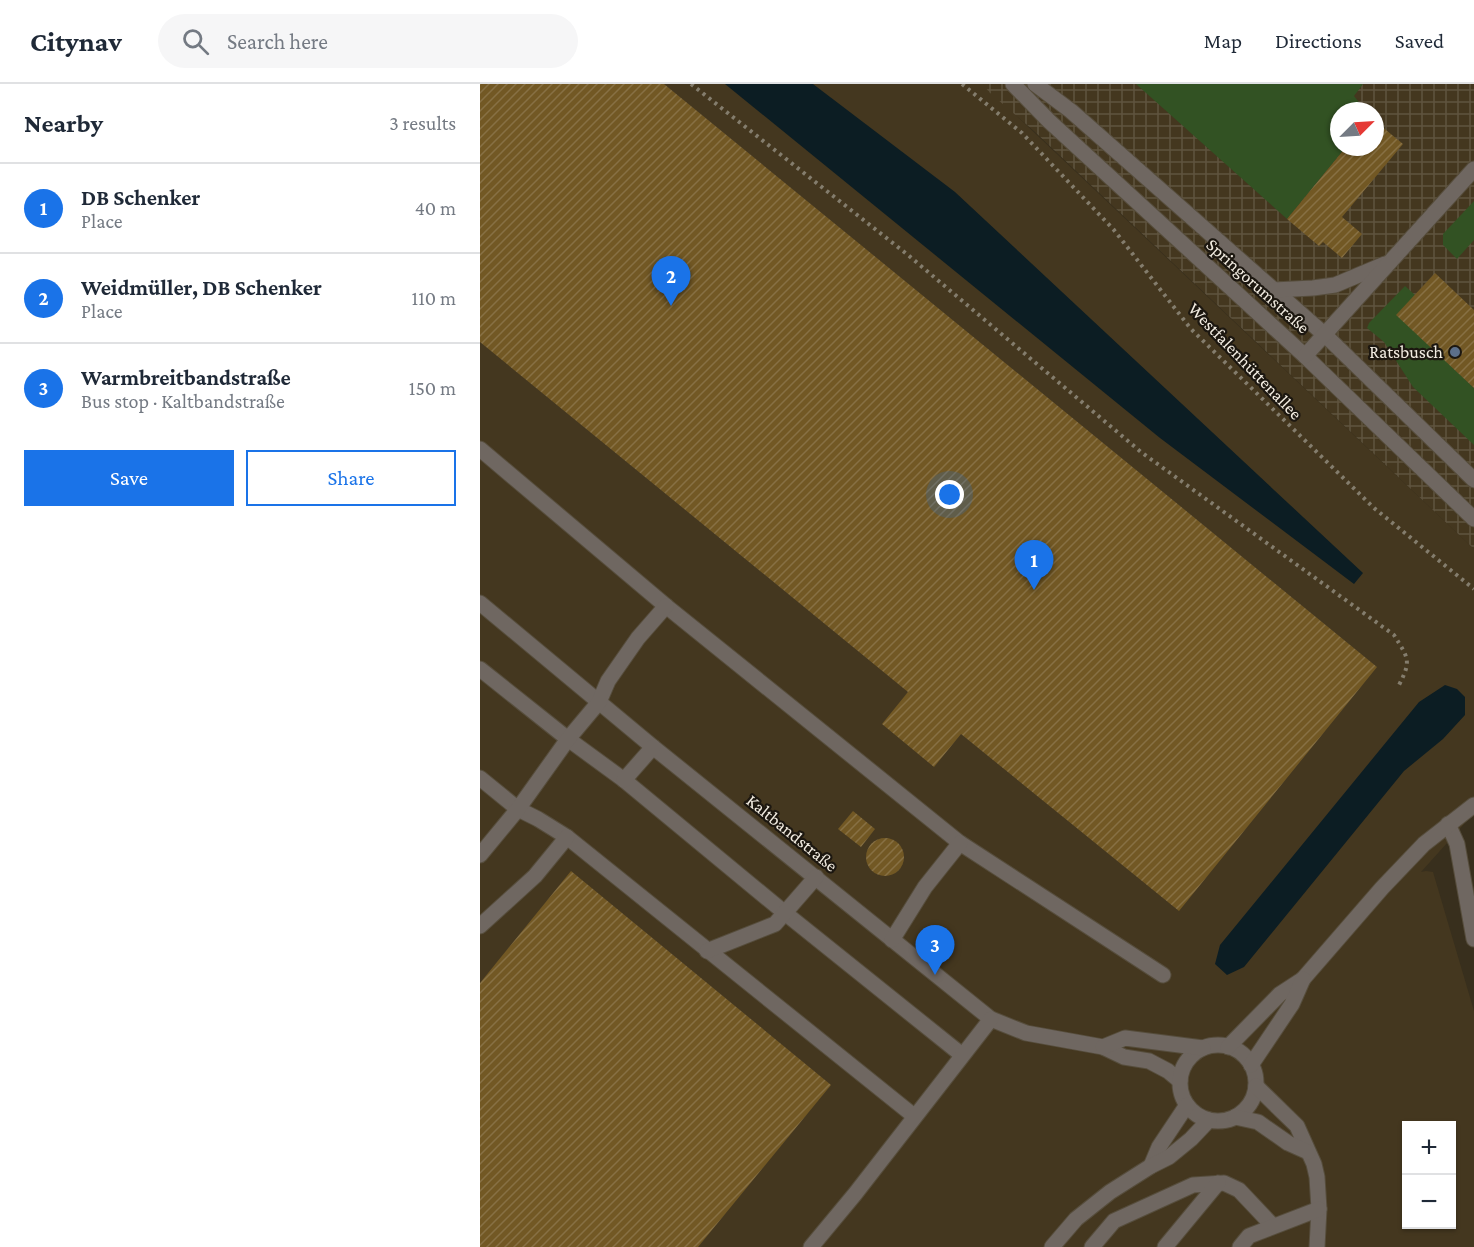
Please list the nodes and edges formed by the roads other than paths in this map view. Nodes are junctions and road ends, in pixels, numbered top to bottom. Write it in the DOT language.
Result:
graph roads {
  1 [pos="1013,84"];
  2 [pos="1035,84"];
  3 [pos="1474,169"];
  4 [pos="1393,260"];
  5 [pos="1274,290"];
  6 [pos="1325,335"];
  7 [pos="1305,356"];
  8 [pos="480,449"];
  9 [pos="1474,480"];
  10 [pos="1474,519"];
  11 [pos="480,603"];
  12 [pos="666,606"];
  13 [pos="480,669"];
  14 [pos="599,702"];
  15 [pos="568,739"];
  16 [pos="653,747"];
  17 [pos="480,778"];
  18 [pos="624,780"];
  19 [pos="1474,805"];
  20 [pos="518,809"];
  21 [pos="1448,824"];
  22 [pos="567,837"];
  23 [pos="960,843"];
  24 [pos="480,855"];
  25 [pos="816,877"];
  26 [pos="785,913"];
  27 [pos="480,926"];
  28 [pos="1474,939"];
  29 [pos="892,940"];
  30 [pos="707,951"];
  31 [pos="1163,975"];
  32 [pos="1303,979"];
  33 [pos="991,1019"];
  34 [pos="1103,1047"];
  35 [pos="1228,1047"];
  36 [pos="1203,1048"];
  37 [pos="962,1055"];
  38 [pos="1251,1065"];
  39 [pos="1180,1081"];
  40 [pos="1256,1086"];
  41 [pos="1187,1105"];
  42 [pos="914,1116"];
  43 [pos="1235,1118"];
  44 [pos="1209,1120"];
  45 [pos="1308,1152"];
  46 [pos="1151,1166"];
  47 [pos="1218,1183"];
  48 [pos="1319,1209"];
  49 [pos="1273,1226"];
  50 [pos="811,1247"];
  51 [pos="1052,1247"];
  52 [pos="1092,1247"];
  53 [pos="1165,1247"];
  54 [pos="1240,1247"];
  55 [pos="1317,1247"];
  1 -- 7 [label="street, Springorumstraße"];
  2 -- 5 [label="street, Springorumstraße"];
  3 -- 4 [label="street"];
  4 -- 5 [label="street"];
  4 -- 6 [label="street"];
  5 -- 6 [label="street, Springorumstraße"];
  6 -- 7 [label="street"];
  6 -- 9 [label="street, Springorumstraße"];
  7 -- 10 [label="street, Springorumstraße"];
  8 -- 12 [label="street"];
  11 -- 14 [label="street, Kaltbandstraße"];
  12 -- 14 [label="street"];
  12 -- 23 [label="street"];
  13 -- 15 [label="street"];
  14 -- 15 [label="street"];
  14 -- 16 [label="street, Kaltbandstraße"];
  15 -- 18 [label="street"];
  15 -- 20 [label="street"];
  16 -- 18 [label="street"];
  16 -- 25 [label="street, Kaltbandstraße"];
  17 -- 20 [label="street"];
  18 -- 26 [label="street"];
  19 -- 21 [label="street"];
  20 -- 22 [label="street"];
  20 -- 24 [label="street"];
  21 -- 28 [label="street"];
  21 -- 32 [label="street"];
  22 -- 27 [label="street"];
  22 -- 30 [label="street"];
  23 -- 29 [label="street"];
  23 -- 31 [label="street"];
  25 -- 26 [label="street"];
  25 -- 29 [label="street, Kaltbandstraße"];
  26 -- 30 [label="street"];
  26 -- 37 [label="street"];
  29 -- 33 [label="street, Kaltbandstraße"];
  30 -- 42 [label="street"];
  32 -- 35 [label="street"];
  32 -- 38 [label="street"];
  33 -- 34 [label="street, Kaltbandstraße"];
  33 -- 37 [label="street"];
  34 -- 36 [label="street, Kaltbandstraße"];
  34 -- 39 [label="street, Kaltbandstraße"];
  35 -- 36 [label="street"];
  35 -- 38 [label="street"];
  36 -- 39 [label="street"];
  37 -- 42 [label="street"];
  38 -- 40 [label="street"];
  39 -- 41 [label="street"];
  40 -- 43 [label="street"];
  40 -- 45 [label="street"];
  41 -- 44 [label="street"];
  41 -- 46 [label="street"];
  42 -- 50 [label="street"];
  43 -- 44 [label="street"];
  43 -- 45 [label="street"];
  44 -- 46 [label="street"];
  45 -- 48 [label="street"];
  46 -- 51 [label="street"];
  47 -- 49 [label="street"];
  47 -- 52 [label="street"];
  47 -- 53 [label="street"];
  48 -- 49 [label="street"];
  48 -- 55 [label="street"];
  49 -- 54 [label="street"];
}
